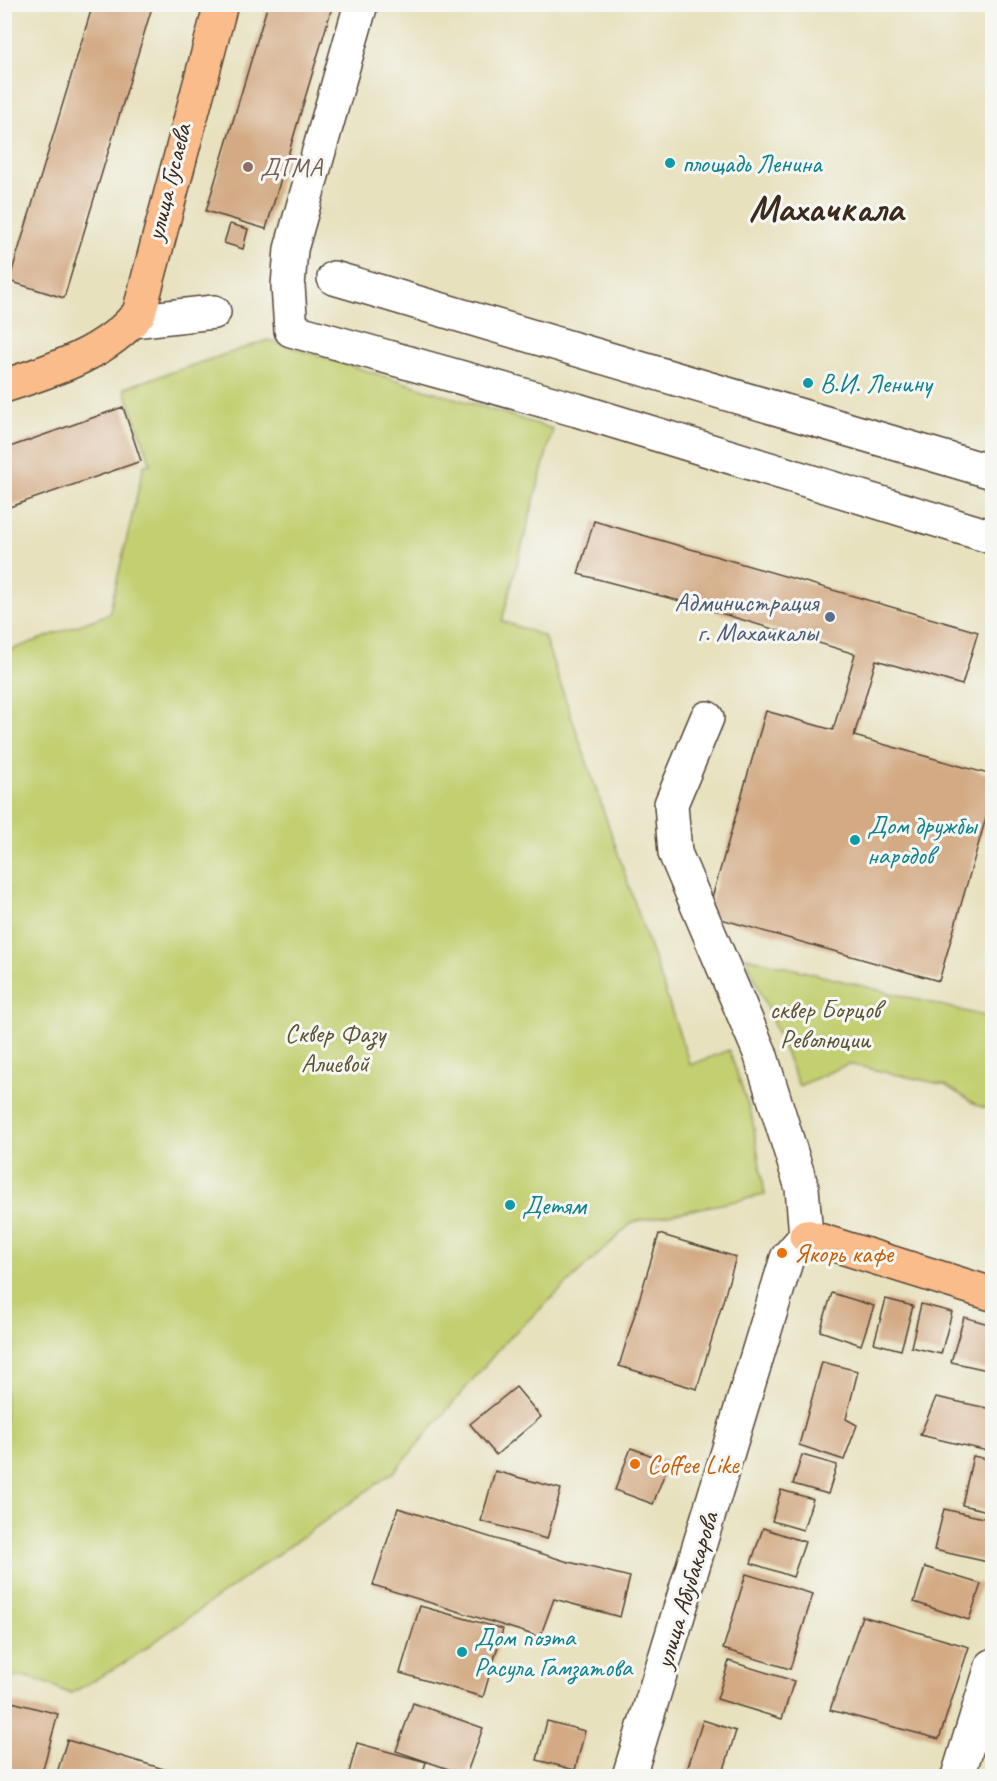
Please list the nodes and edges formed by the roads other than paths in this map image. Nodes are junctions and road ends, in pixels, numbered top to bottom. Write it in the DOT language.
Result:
graph roads {
  1 [pos="213,4"];
  2 [pos="221,4"];
  3 [pos="361,4"];
  4 [pos="334,278"];
  5 [pos="138,310"];
  6 [pos="214,312"];
  7 [pos="4,379"];
  8 [pos="4,386"];
  9 [pos="993,472"];
  10 [pos="993,537"];
  11 [pos="707,718"];
  12 [pos="806,1236"];
  13 [pos="993,1294"];
  14 [pos="993,1666"];
  15 [pos="629,1776"];
  16 [pos="958,1776"];
  1 -- 7 [label="main road, улица Гусаева"];
  2 -- 5 [label="main road, улица Гусаева"];
  3 -- 10 [label="street"];
  4 -- 9 [label="street"];
  5 -- 6 [label="street"];
  5 -- 8 [label="main road"];
  11 -- 12 [label="street"];
  12 -- 13 [label="main road"];
  12 -- 15 [label="street, улица Абубакарова"];
  14 -- 16 [label="street"];
}
